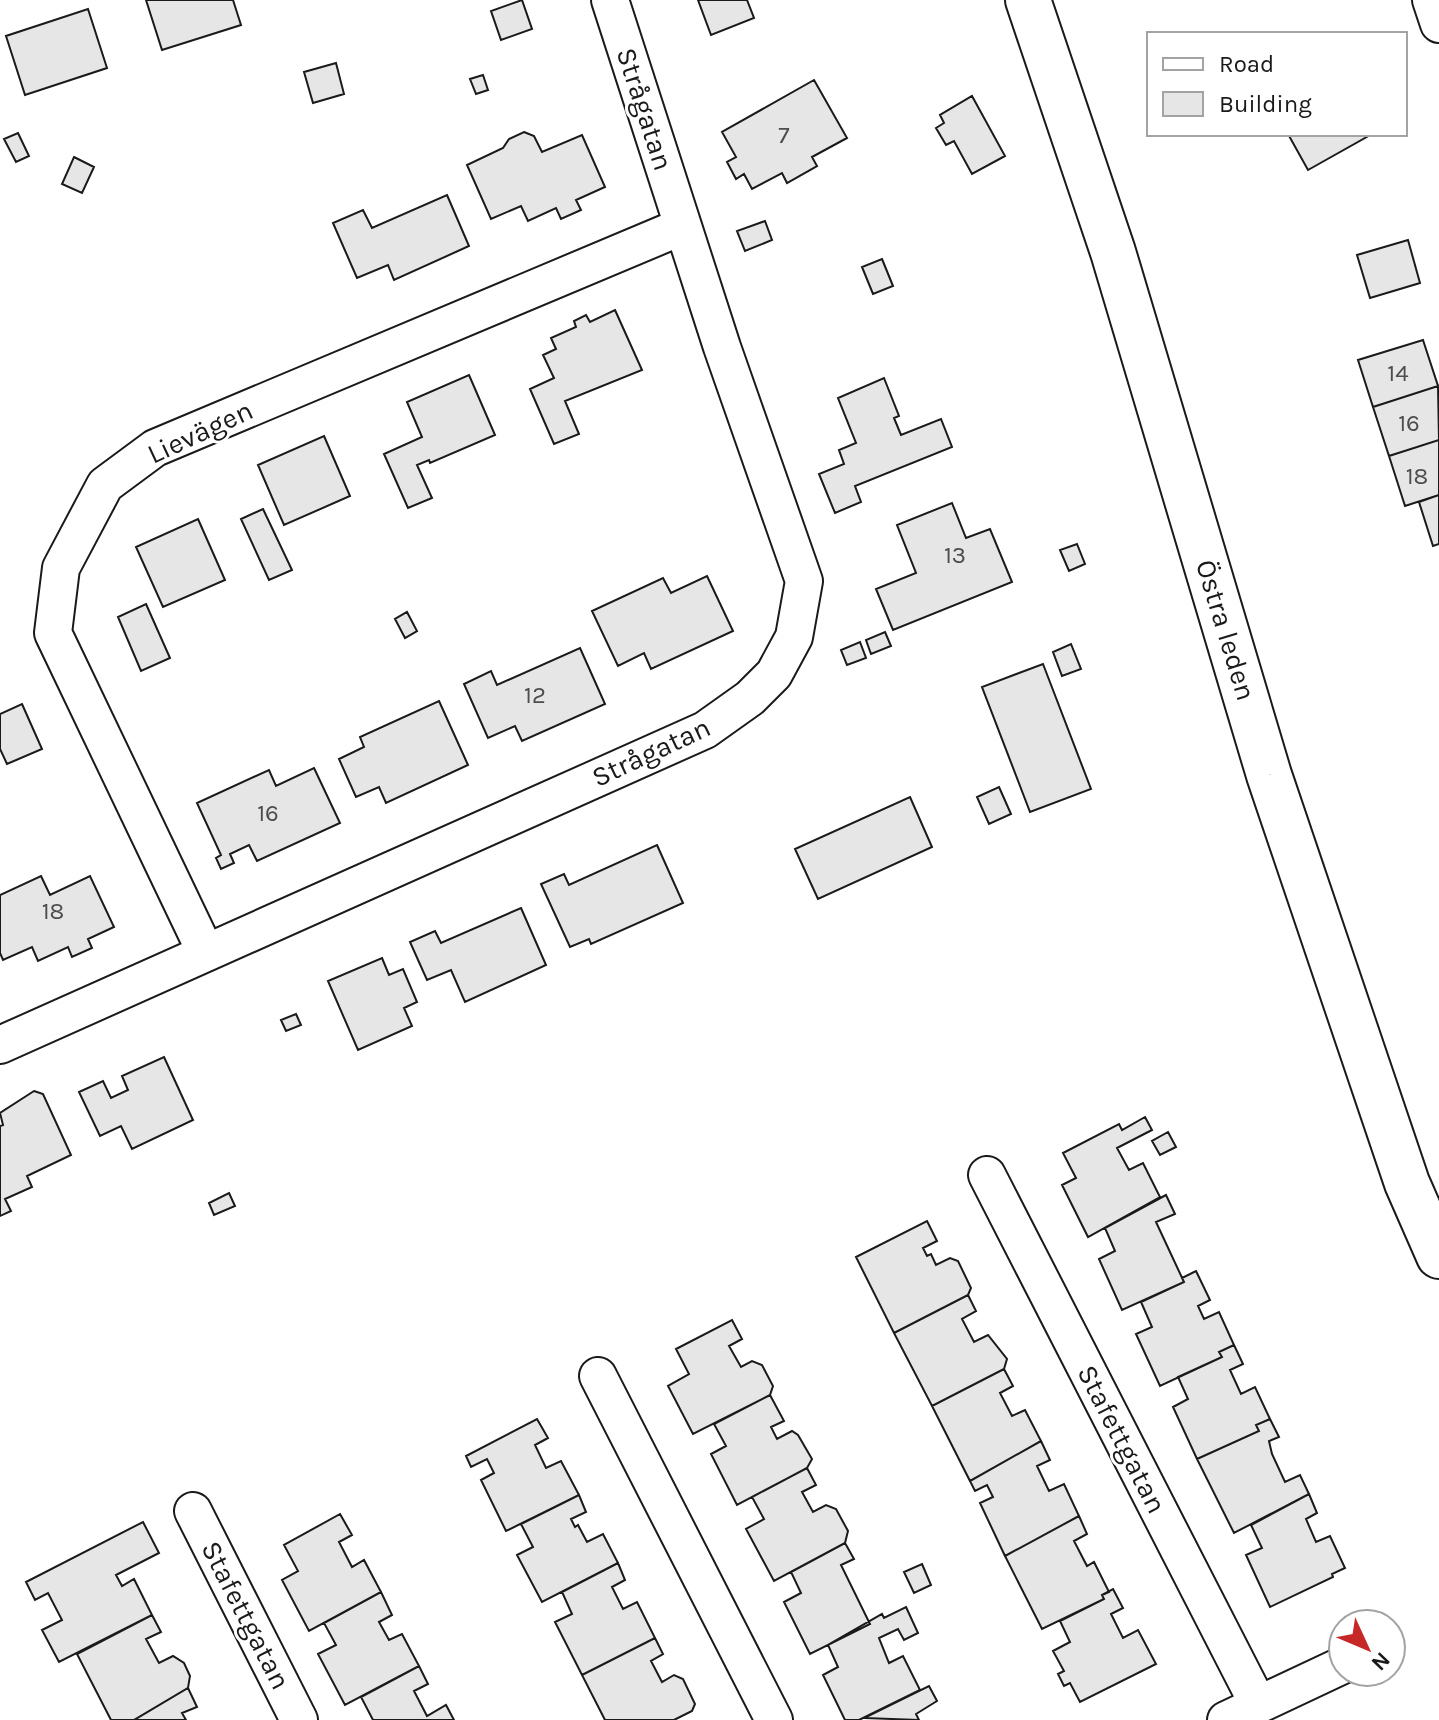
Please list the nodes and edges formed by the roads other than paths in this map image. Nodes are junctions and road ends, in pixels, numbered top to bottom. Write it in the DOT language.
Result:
graph roads {
  1 [pos="610,0"];
  2 [pos="1028,0"];
  3 [pos="1431,0"];
  4 [pos="1439,24"];
  5 [pos="683,226"];
  6 [pos="205,951"];
  7 [pos="0,1045"];
  8 [pos="987,1175"];
  9 [pos="1439,1256"];
  10 [pos="598,1376"];
  11 [pos="193,1511"];
  12 [pos="1327,1672"];
  13 [pos="1258,1704"];
  14 [pos="299,1720"];
  15 [pos="774,1720"];
  16 [pos="1226,1720"];
  1 -- 5 [label="street, Strågatan"];
  2 -- 9 [label="street, Östra leden"];
  3 -- 4 [label="street"];
  5 -- 6 [label="street, Strågatan"];
  5 -- 6 [label="street, Lievägen"];
  6 -- 7 [label="street, Strågatan"];
  8 -- 13 [label="street, Stafettgatan"];
  10 -- 15 [label="street"];
  11 -- 14 [label="street, Stafettgatan"];
  12 -- 13 [label="street"];
  13 -- 16 [label="street"];
}
